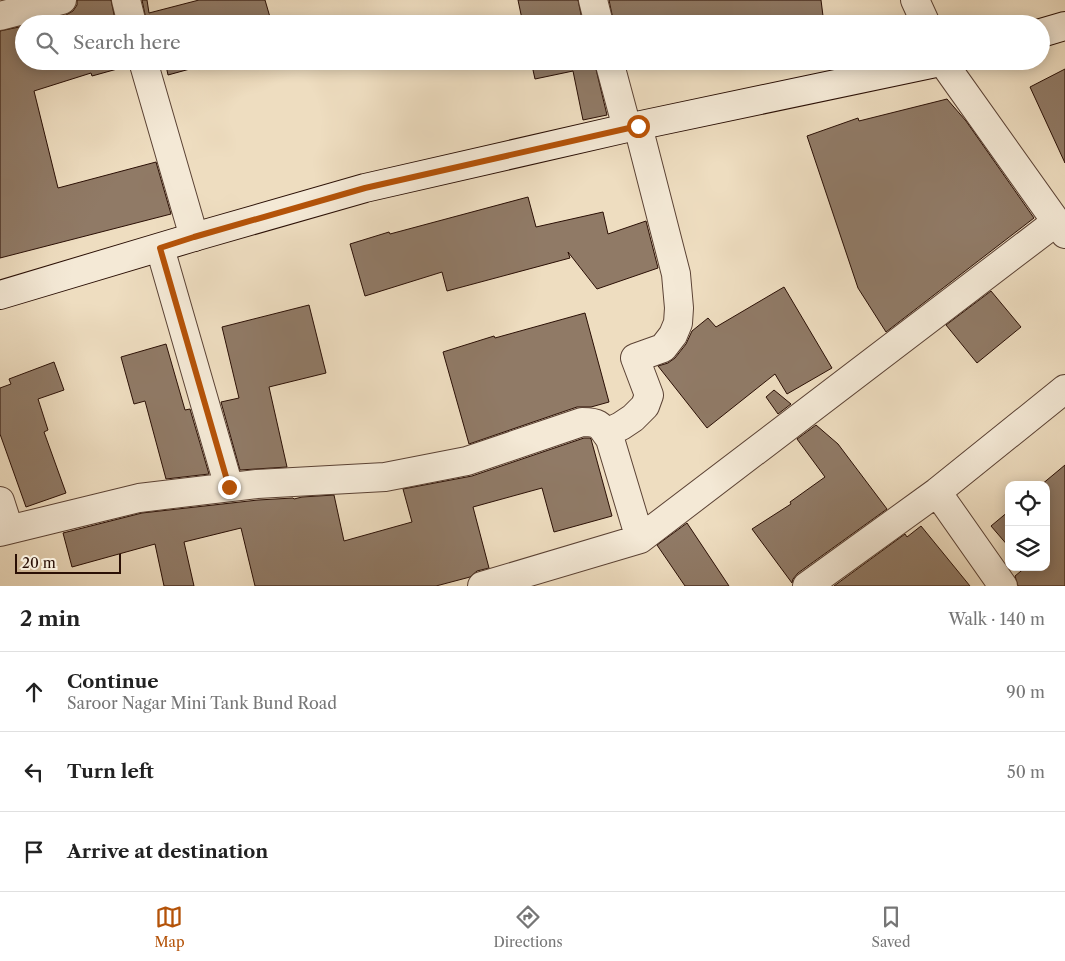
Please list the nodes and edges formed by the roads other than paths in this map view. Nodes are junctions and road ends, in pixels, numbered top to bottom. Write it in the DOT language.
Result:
graph roads {
  1 [pos="62,0"];
  2 [pos="126,0"];
  3 [pos="593,0"];
  4 [pos="915,0"];
  5 [pos="130,15"];
  6 [pos="597,15"];
  7 [pos="922,15"];
  8 [pos="0,16"];
  9 [pos="1065,26"];
  10 [pos="1050,30"];
  11 [pos="146,70"];
  12 [pos="612,70"];
  13 [pos="901,70"];
  14 [pos="949,70"];
  15 [pos="632,127"];
  16 [pos="1060,228"];
  17 [pos="194,237"];
  18 [pos="160,248"];
  19 [pos="0,295"];
  20 [pos="1065,389"];
  21 [pos="606,433"];
  22 [pos="229,487"];
  23 [pos="937,492"];
  24 [pos="0,501"];
  25 [pos="5,531"];
  26 [pos="640,539"];
  27 [pos="482,586"];
  28 [pos="807,586"];
  29 [pos="1004,586"];
  1 -- 8 [label="street"];
  2 -- 5 [label="street"];
  3 -- 6 [label="street"];
  4 -- 7 [label="street"];
  9 -- 10 [label="street"];
  11 -- 17 [label="street"];
  12 -- 15 [label="street"];
  13 -- 15 [label="street"];
  14 -- 16 [label="street"];
  15 -- 17 [label="street"];
  15 -- 21 [label="street"];
  16 -- 26 [label="street"];
  17 -- 18 [label="street"];
  18 -- 19 [label="street"];
  18 -- 22 [label="street"];
  20 -- 23 [label="street"];
  21 -- 22 [label="street"];
  21 -- 26 [label="street"];
  22 -- 25 [label="street"];
  23 -- 28 [label="street"];
  23 -- 29 [label="street"];
  24 -- 25 [label="street"];
  26 -- 27 [label="street"];
}
